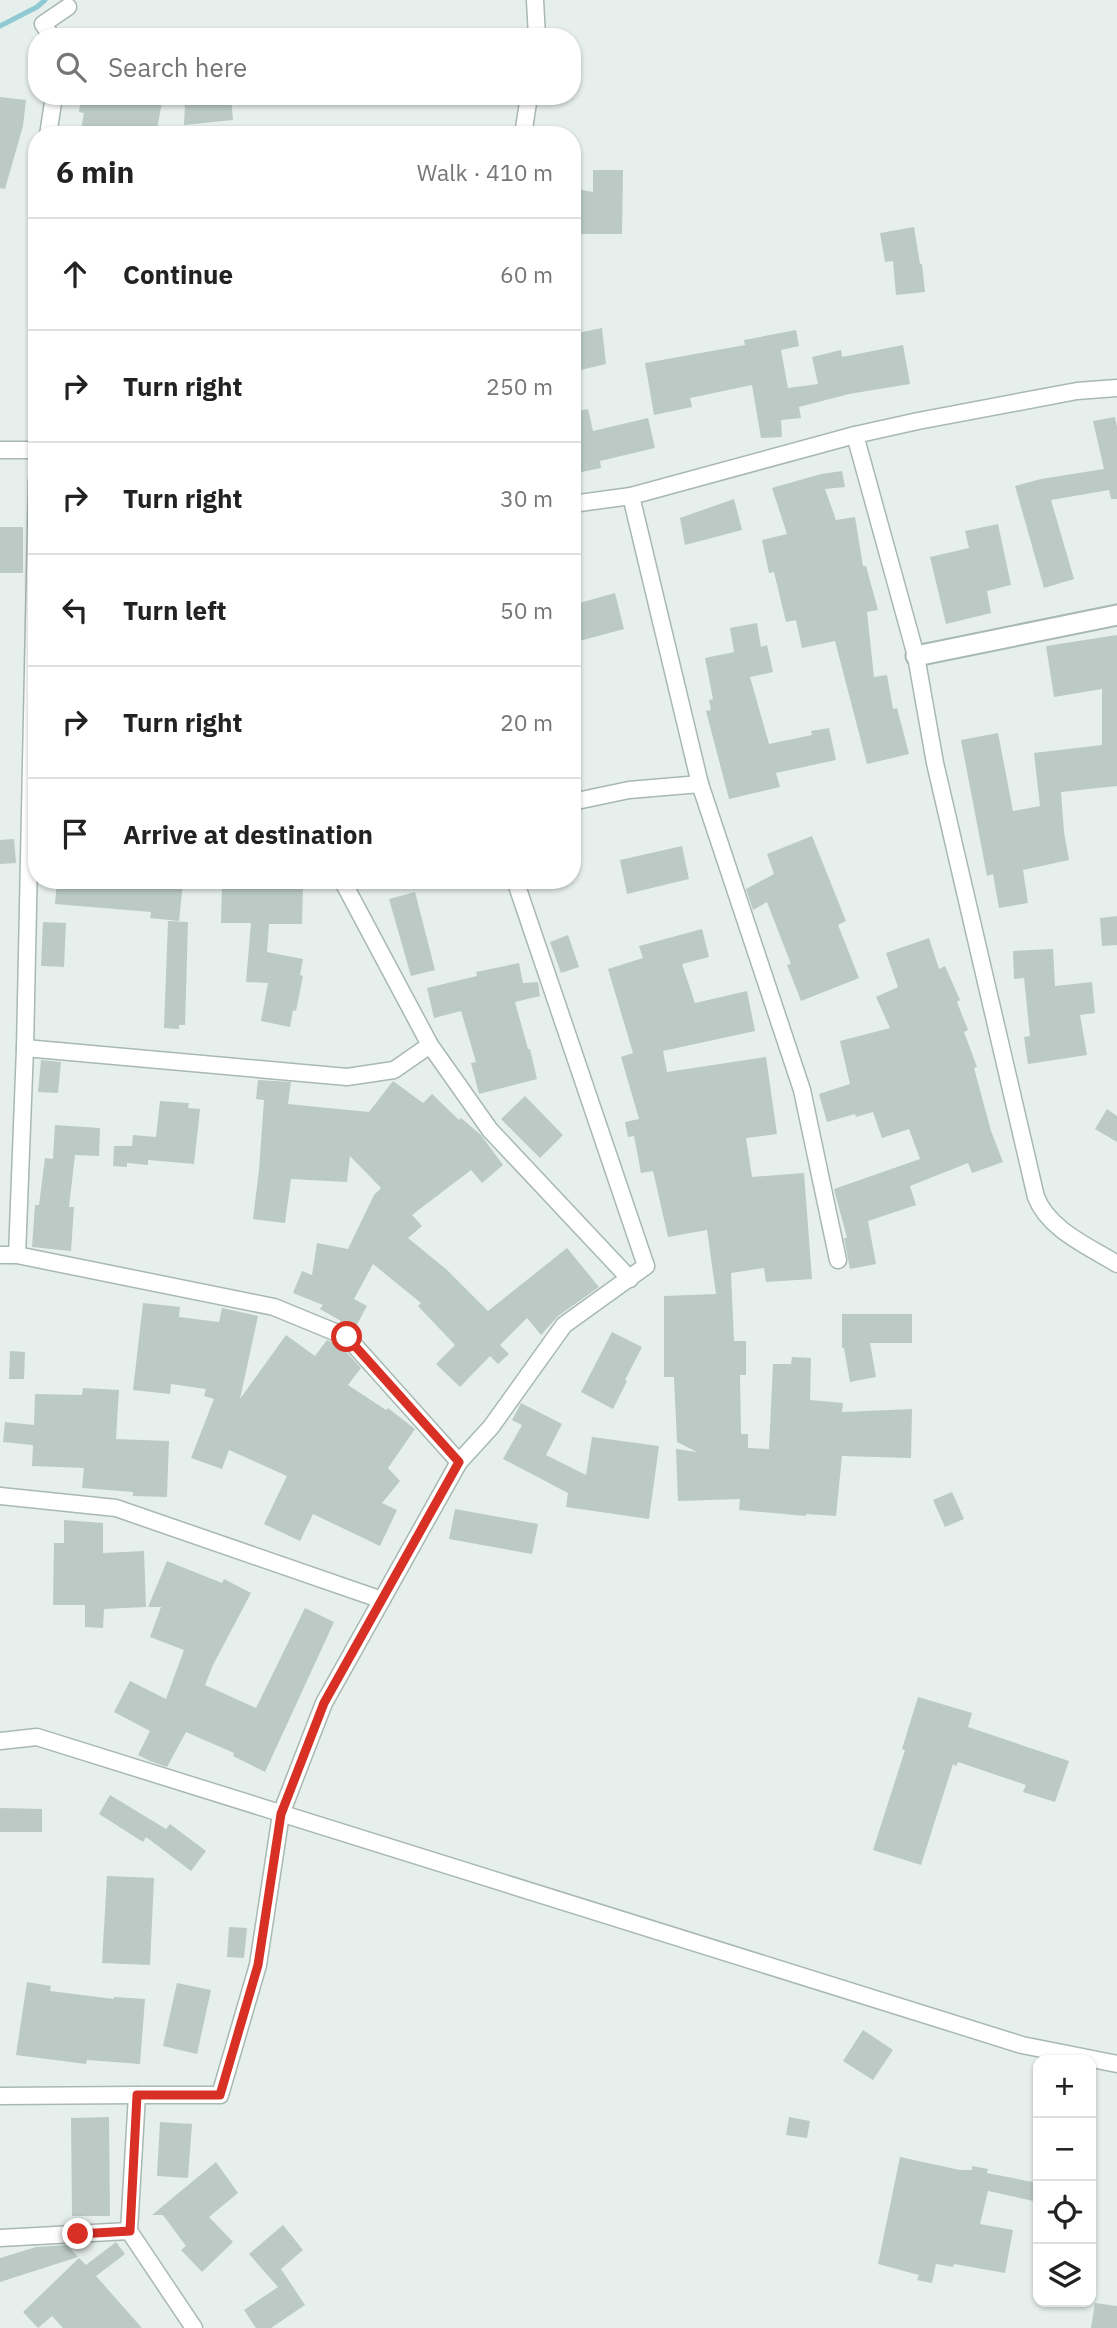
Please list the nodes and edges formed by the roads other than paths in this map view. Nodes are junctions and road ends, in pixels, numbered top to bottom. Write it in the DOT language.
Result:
graph roads {
  1 [pos="535,0"];
  2 [pos="68,8"];
  3 [pos="46,28"];
  4 [pos="537,28"];
  5 [pos="53,105"];
  6 [pos="528,105"];
  7 [pos="49,126"];
  8 [pos="524,126"];
  9 [pos="1117,388"];
  10 [pos="855,435"];
  11 [pos="0,450"];
  12 [pos="28,450"];
  13 [pos="631,496"];
  14 [pos="581,503"];
  15 [pos="1117,615"];
  16 [pos="916,656"];
  17 [pos="700,784"];
  18 [pos="581,800"];
  19 [pos="28,889"];
  20 [pos="347,889"];
  21 [pos="518,889"];
  22 [pos="430,1045"];
  23 [pos="25,1048"];
  24 [pos="0,1255"];
  25 [pos="17,1255"];
  26 [pos="838,1260"];
  27 [pos="1117,1265"];
  28 [pos="629,1279"];
  29 [pos="459,1462"];
  30 [pos="0,1496"];
  31 [pos="382,1600"];
  32 [pos="0,1741"];
  33 [pos="281,1814"];
  34 [pos="1117,2064"];
  35 [pos="137,2095"];
  36 [pos="0,2096"];
  37 [pos="130,2231"];
  38 [pos="0,2238"];
  39 [pos="194,2328"];
  1 -- 4 [label="street"];
  2 -- 3 [label="street"];
  5 -- 7 [label="street"];
  6 -- 8 [label="street"];
  9 -- 10 [label="street"];
  10 -- 13 [label="street"];
  10 -- 16 [label="street"];
  11 -- 12 [label="street"];
  13 -- 14 [label="street"];
  13 -- 17 [label="street"];
  15 -- 16 [label="street"];
  16 -- 27 [label="street"];
  17 -- 18 [label="street"];
  17 -- 26 [label="street"];
  19 -- 23 [label="street"];
  20 -- 22 [label="street"];
  21 -- 28 [label="street"];
  22 -- 23 [label="street"];
  22 -- 28 [label="street"];
  23 -- 25 [label="street"];
  24 -- 25 [label="street"];
  25 -- 29 [label="street"];
  28 -- 29 [label="street"];
  29 -- 31 [label="street"];
  30 -- 31 [label="street"];
  31 -- 33 [label="street"];
  32 -- 33 [label="street"];
  33 -- 34 [label="street"];
  33 -- 35 [label="street"];
  35 -- 36 [label="street"];
  35 -- 37 [label="street"];
  37 -- 38 [label="street"];
  37 -- 39 [label="street"];
}
